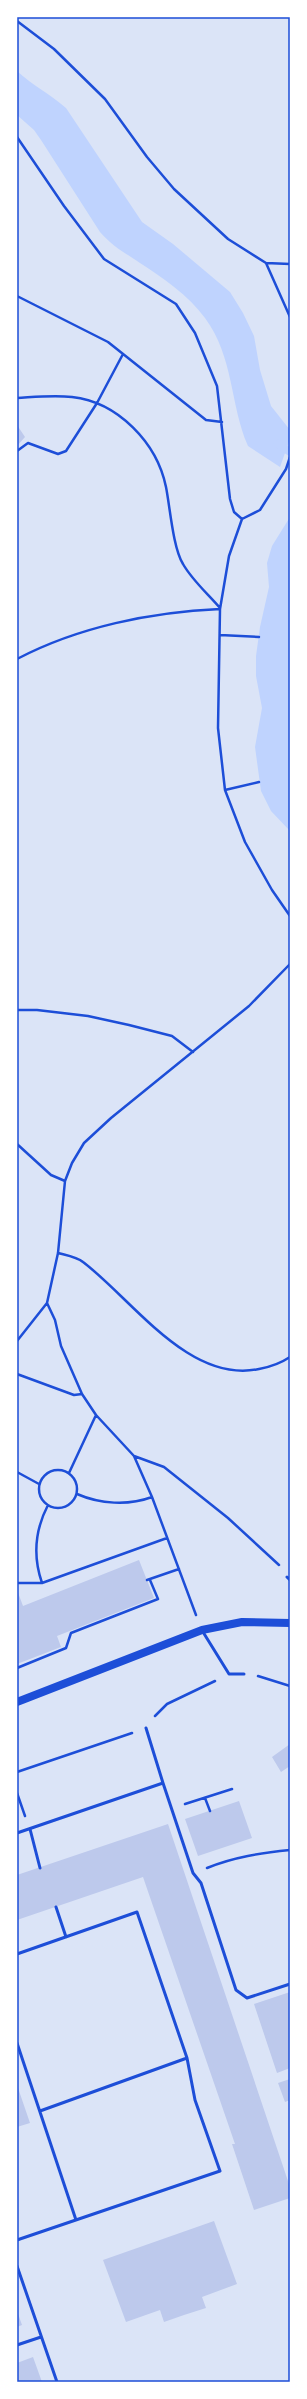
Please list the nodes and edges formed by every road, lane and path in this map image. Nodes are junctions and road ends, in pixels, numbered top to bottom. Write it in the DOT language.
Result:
graph roads {
  1 [pos="17,21"];
  2 [pos="17,137"];
  3 [pos="266,263"];
  4 [pos="290,264"];
  5 [pos="17,296"];
  6 [pos="290,317"];
  7 [pos="123,354"];
  8 [pos="17,398"];
  9 [pos="97,403"];
  10 [pos="222,422"];
  11 [pos="17,451"];
  12 [pos="290,457"];
  13 [pos="242,519"];
  14 [pos="220,609"];
  15 [pos="220,635"];
  16 [pos="259,637"];
  17 [pos="17,659"];
  18 [pos="259,782"];
  19 [pos="225,790"];
  20 [pos="290,916"];
  21 [pos="290,964"];
  22 [pos="17,1010"];
  23 [pos="194,1052"];
  24 [pos="17,1144"];
  25 [pos="65,1182"];
  26 [pos="58,1252"];
  27 [pos="47,1303"];
  28 [pos="17,1341"];
  29 [pos="290,1357"];
  30 [pos="17,1374"];
  31 [pos="82,1394"];
  32 [pos="96,1415"];
  33 [pos="134,1456"];
  34 [pos="17,1472"];
  35 [pos="69,1473"];
  36 [pos="39,1484"];
  37 [pos="77,1494"];
  38 [pos="152,1497"];
  39 [pos="48,1505"];
  40 [pos="167,1538"];
  41 [pos="179,1569"];
  42 [pos="287,1577"];
  43 [pos="290,1580"];
  44 [pos="17,1583"];
  45 [pos="42,1583"];
  46 [pos="290,1623"];
  47 [pos="202,1630"];
  48 [pos="17,1668"];
  49 [pos="229,1674"];
  50 [pos="244,1674"];
  51 [pos="290,1686"];
  52 [pos="17,1702"];
  53 [pos="146,1728"];
  54 [pos="17,1772"];
  55 [pos="163,1783"];
  56 [pos="232,1789"];
  57 [pos="17,1794"];
  58 [pos="205,1798"];
  59 [pos="172,1809"];
  60 [pos="210,1811"];
  61 [pos="30,1829"];
  62 [pos="17,1833"];
  63 [pos="290,1850"];
  64 [pos="40,1868"];
  65 [pos="193,1873"];
  66 [pos="56,1907"];
  67 [pos="66,1937"];
  68 [pos="17,1954"];
  69 [pos="290,1984"];
  70 [pos="17,2042"];
  71 [pos="187,2058"];
  72 [pos="40,2111"];
  73 [pos="76,2220"];
  74 [pos="17,2240"];
  75 [pos="17,2266"];
  76 [pos="41,2337"];
  77 [pos="17,2345"];
  78 [pos="57,2382"];
  1 -- 3 [label="path"];
  2 -- 10 [label="path"];
  3 -- 4 [label="path"];
  3 -- 6 [label="path"];
  5 -- 7 [label="path"];
  7 -- 9 [label="path"];
  7 -- 10 [label="path"];
  8 -- 9 [label="path"];
  9 -- 11 [label="path"];
  9 -- 14 [label="path"];
  10 -- 13 [label="path"];
  12 -- 13 [label="path"];
  13 -- 14 [label="path"];
  14 -- 15 [label="path"];
  14 -- 17 [label="path"];
  15 -- 16 [label="path"];
  15 -- 19 [label="path"];
  18 -- 19 [label="path"];
  19 -- 20 [label="path"];
  21 -- 23 [label="path"];
  22 -- 23 [label="path"];
  23 -- 25 [label="path"];
  24 -- 25 [label="path"];
  25 -- 26 [label="path"];
  26 -- 27 [label="path"];
  26 -- 29 [label="path"];
  27 -- 28 [label="path"];
  27 -- 31 [label="path"];
  30 -- 31 [label="path"];
  31 -- 32 [label="path"];
  32 -- 33 [label="path"];
  32 -- 35 [label="path"];
  33 -- 38 [label="path"];
  33 -- 42 [label="path"];
  34 -- 36 [label="path"];
  35 -- 36 [label="path"];
  35 -- 37 [label="path"];
  36 -- 39 [label="path"];
  37 -- 38 [label="path"];
  37 -- 39 [label="path"];
  38 -- 40 [label="path"];
  39 -- 45 [label="path"];
  40 -- 41 [label="path"];
  40 -- 45 [label="path"];
  41 -- 47 [label="path"];
  41 -- 48 [label="path"];
  42 -- 43 [label="lane"];
  44 -- 45 [label="path"];
  46 -- 47 [label="main road"];
  47 -- 49 [label="lane"];
  47 -- 52 [label="main road"];
  49 -- 50 [label="lane"];
  49 -- 53 [label="path"];
  50 -- 51 [label="path"];
  53 -- 54 [label="path"];
  53 -- 55 [label="lane"];
  55 -- 59 [label="lane"];
  55 -- 61 [label="lane"];
  56 -- 58 [label="path"];
  57 -- 61 [label="path"];
  58 -- 59 [label="path"];
  58 -- 60 [label="path"];
  59 -- 65 [label="lane"];
  61 -- 62 [label="lane"];
  61 -- 64 [label="lane"];
  63 -- 65 [label="path"];
  65 -- 69 [label="lane"];
  66 -- 67 [label="lane"];
  67 -- 68 [label="lane"];
  67 -- 71 [label="lane"];
  70 -- 72 [label="lane"];
  71 -- 72 [label="lane"];
  71 -- 73 [label="lane"];
  72 -- 73 [label="lane"];
  73 -- 74 [label="lane"];
  75 -- 76 [label="lane"];
  76 -- 77 [label="lane"];
  76 -- 78 [label="lane"];
}
